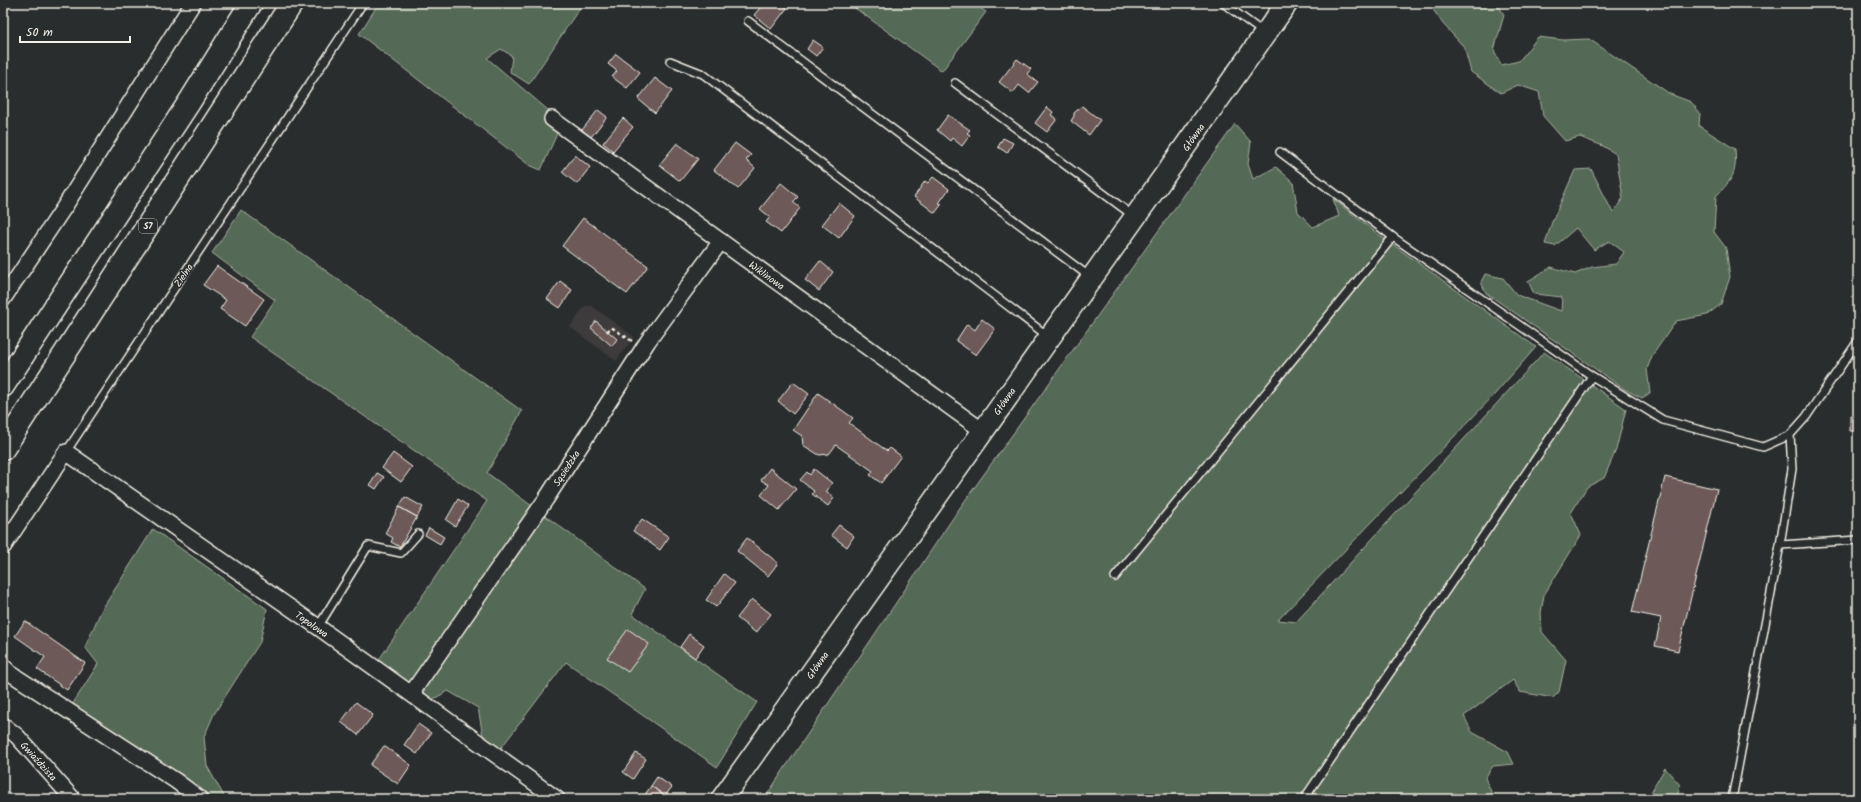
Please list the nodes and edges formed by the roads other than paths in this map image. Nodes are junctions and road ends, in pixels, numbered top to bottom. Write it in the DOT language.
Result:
graph roads {
  1 [pos="193,3"];
  2 [pos="251,3"];
  3 [pos="292,3"];
  4 [pos="363,3"];
  5 [pos="1223,3"];
  6 [pos="1287,3"];
  7 [pos="748,21"];
  8 [pos="1265,34"];
  9 [pos="670,61"];
  10 [pos="955,83"];
  11 [pos="552,119"];
  12 [pos="1280,152"];
  13 [pos="1136,218"];
  14 [pos="1393,237"];
  15 [pos="721,241"];
  16 [pos="1092,278"];
  17 [pos="3,299"];
  18 [pos="1050,337"];
  19 [pos="1858,341"];
  20 [pos="1592,376"];
  21 [pos="3,386"];
  22 [pos="983,431"];
  23 [pos="1790,435"];
  24 [pos="3,449"];
  25 [pos="66,452"];
  26 [pos="418,534"];
  27 [pos="1858,540"];
  28 [pos="1780,544"];
  29 [pos="3,548"];
  30 [pos="1116,577"];
  31 [pos="318,627"];
  32 [pos="3,666"];
  33 [pos="411,694"];
  34 [pos="3,725"];
  35 [pos="74,799"];
  36 [pos="200,799"];
  37 [pos="557,799"];
  38 [pos="722,799"];
  39 [pos="1304,799"];
  40 [pos="1732,799"];
  1 -- 17 [label="street"];
  2 -- 21 [label="highway"];
  3 -- 24 [label="highway, S7"];
  4 -- 25 [label="lane, Zielna"];
  5 -- 8 [label="lane"];
  6 -- 8 [label="main road, Główna"];
  7 -- 16 [label="lane"];
  8 -- 13 [label="main road, Główna"];
  9 -- 18 [label="lane"];
  10 -- 13 [label="lane"];
  11 -- 15 [label="street, Wiklinowa"];
  12 -- 14 [label="lane"];
  13 -- 16 [label="main road, Główna"];
  14 -- 20 [label="lane"];
  14 -- 30 [label="lane"];
  15 -- 22 [label="street, Wiklinowa"];
  15 -- 33 [label="street, Sąsiedzka"];
  16 -- 18 [label="main road, Główna"];
  18 -- 22 [label="main road, Główna"];
  19 -- 23 [label="lane"];
  20 -- 23 [label="lane"];
  20 -- 39 [label="lane"];
  22 -- 38 [label="main road, Główna"];
  23 -- 28 [label="lane"];
  25 -- 29 [label="street, Zielna"];
  25 -- 31 [label="street, Topolowa"];
  26 -- 31 [label="lane"];
  27 -- 28 [label="lane"];
  28 -- 40 [label="lane"];
  31 -- 33 [label="street, Topolowa"];
  32 -- 36 [label="street"];
  33 -- 37 [label="street, Topolowa"];
  34 -- 35 [label="street, Gwiaździsta"];
}
